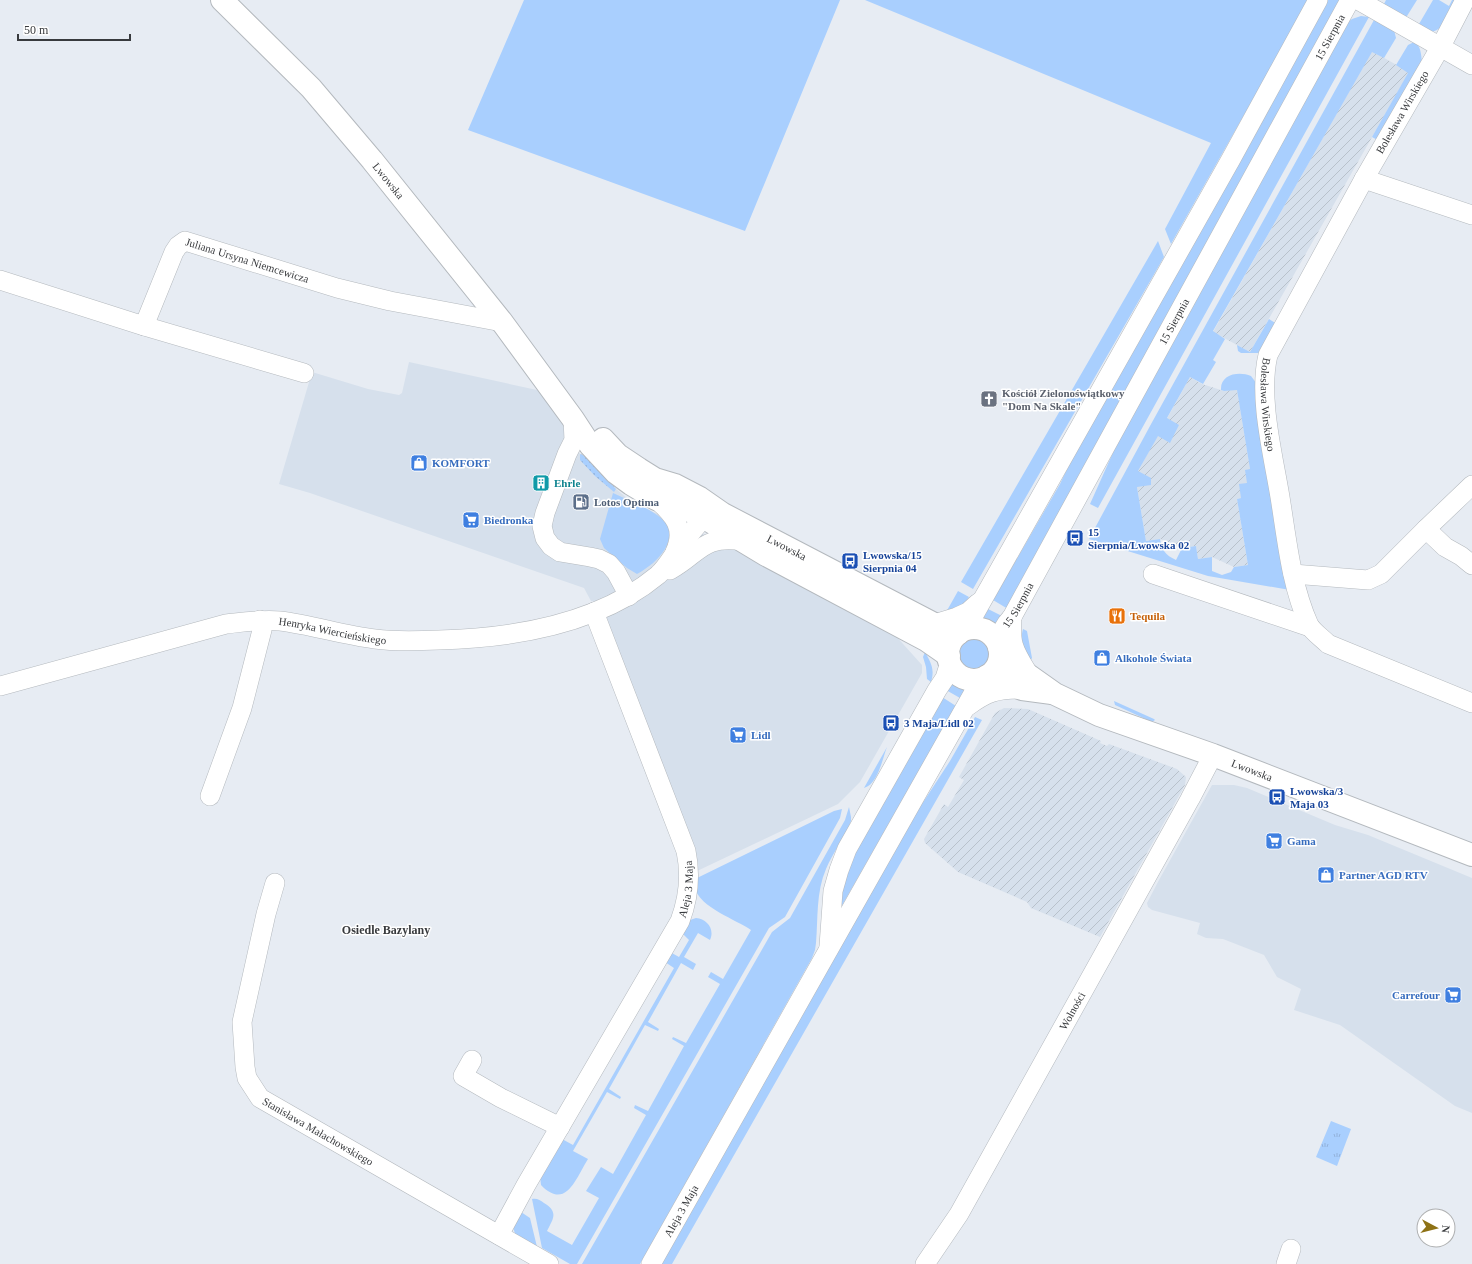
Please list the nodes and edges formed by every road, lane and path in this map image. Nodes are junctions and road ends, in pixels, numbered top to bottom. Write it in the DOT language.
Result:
graph roads {
  1 [pos="222,0"];
  2 [pos="1318,0"];
  3 [pos="1350,0"];
  4 [pos="1358,0"];
  5 [pos="1465,0"];
  6 [pos="1441,46"];
  7 [pos="1472,65"];
  8 [pos="1364,179"];
  9 [pos="1472,215"];
  10 [pos="0,280"];
  11 [pos="502,322"];
  12 [pos="144,326"];
  13 [pos="304,373"];
  14 [pos="541,374"];
  15 [pos="578,433"];
  16 [pos="618,455"];
  17 [pos="1472,485"];
  18 [pos="656,499"];
  19 [pos="714,516"];
  20 [pos="1426,529"];
  21 [pos="744,541"];
  22 [pos="697,550"];
  23 [pos="673,557"];
  24 [pos="1472,565"];
  25 [pos="659,574"];
  26 [pos="1152,574"];
  27 [pos="1293,574"];
  28 [pos="629,596"];
  29 [pos="982,599"];
  30 [pos="594,612"];
  31 [pos="1012,617"];
  32 [pos="260,620"];
  33 [pos="1310,627"];
  34 [pos="962,631"];
  35 [pos="930,632"];
  36 [pos="998,644"];
  37 [pos="949,659"];
  38 [pos="985,677"];
  39 [pos="1025,681"];
  40 [pos="0,686"];
  41 [pos="937,690"];
  42 [pos="1472,703"];
  43 [pos="966,706"];
  44 [pos="1213,755"];
  45 [pos="210,796"];
  46 [pos="1472,855"];
  47 [pos="275,883"];
  48 [pos="828,949"];
  49 [pos="472,1060"];
  50 [pos="560,1127"];
  51 [pos="499,1235"];
  52 [pos="550,1264"];
  53 [pos="651,1264"];
  54 [pos="925,1264"];
  1 -- 11 [label="main road, Lwowska"];
  2 -- 29 [label="street"];
  3 -- 31 [label="street, 15 Sierpnia"];
  4 -- 6 [label="street"];
  5 -- 6 [label="street, Bolesława Wirskiego"];
  6 -- 7 [label="street"];
  6 -- 8 [label="street, Bolesława Wirskiego"];
  8 -- 9 [label="street"];
  8 -- 27 [label="street, Bolesława Wirskiego"];
  10 -- 12 [label="street"];
  11 -- 12 [label="street, Juliana Ursyna Niemcewicza"];
  11 -- 14 [label="main road, Lwowska"];
  12 -- 13 [label="street"];
  14 -- 15 [label="main road, Lwowska"];
  14 -- 16 [label="main road, Lwowska"];
  15 -- 16 [label="street, Lwowska"];
  15 -- 18 [label="main road, Lwowska"];
  15 -- 28 [label="street"];
  16 -- 19 [label="main road, Lwowska"];
  17 -- 20 [label="street"];
  18 -- 19 [label="main road, Lwowska"];
  18 -- 23 [label="street, Lwowska"];
  19 -- 21 [label="main road, Lwowska"];
  19 -- 22 [label="street, Henryka Wiercieńskiego"];
  19 -- 23 [label="street, Henryka Wiercieńskiego"];
  19 -- 35 [label="main road, Lwowska"];
  20 -- 24 [label="street"];
  20 -- 27 [label="street"];
  21 -- 22 [label="street, Henryka Wiercieńskiego"];
  21 -- 35 [label="main road, Lwowska"];
  22 -- 25 [label="street, Henryka Wiercieńskiego"];
  23 -- 25 [label="street, Henryka Wiercieńskiego"];
  25 -- 28 [label="street, Henryka Wiercieńskiego"];
  26 -- 33 [label="street, Bolesława Wirskiego"];
  27 -- 33 [label="street, Bolesława Wirskiego"];
  28 -- 30 [label="street, Henryka Wiercieńskiego"];
  29 -- 34 [label="street"];
  29 -- 35 [label="street"];
  30 -- 32 [label="street, Henryka Wiercieńskiego"];
  30 -- 50 [label="street, Aleja 3 Maja"];
  31 -- 36 [label="street, 15 Sierpnia"];
  31 -- 39 [label="street"];
  32 -- 40 [label="street, Henryka Wiercieńskiego"];
  32 -- 45 [label="street"];
  33 -- 42 [label="street, Bolesława Wirskiego"];
  34 -- 35 [label="main road, Lwowska"];
  34 -- 36 [label="main road"];
  34 -- 37 [label="main road"];
  35 -- 37 [label="main road, Lwowska"];
  35 -- 41 [label="street"];
  36 -- 38 [label="main road"];
  36 -- 39 [label="main road, Lwowska"];
  37 -- 38 [label="main road"];
  37 -- 41 [label="street, Aleja 3 Maja"];
  38 -- 39 [label="main road, Lwowska"];
  38 -- 43 [label="street, Aleja 3 Maja"];
  39 -- 43 [label="street"];
  39 -- 44 [label="main road, Lwowska"];
  41 -- 48 [label="street, Aleja 3 Maja"];
  43 -- 48 [label="street, Aleja 3 Maja"];
  44 -- 46 [label="main road, Lwowska"];
  44 -- 54 [label="street, Wolności"];
  47 -- 51 [label="street, Stanisława Małachowskiego"];
  48 -- 53 [label="street, Aleja 3 Maja"];
  49 -- 50 [label="street"];
  50 -- 51 [label="street, Aleja 3 Maja"];
  51 -- 52 [label="street, Stanisława Małachowskiego"];
}
